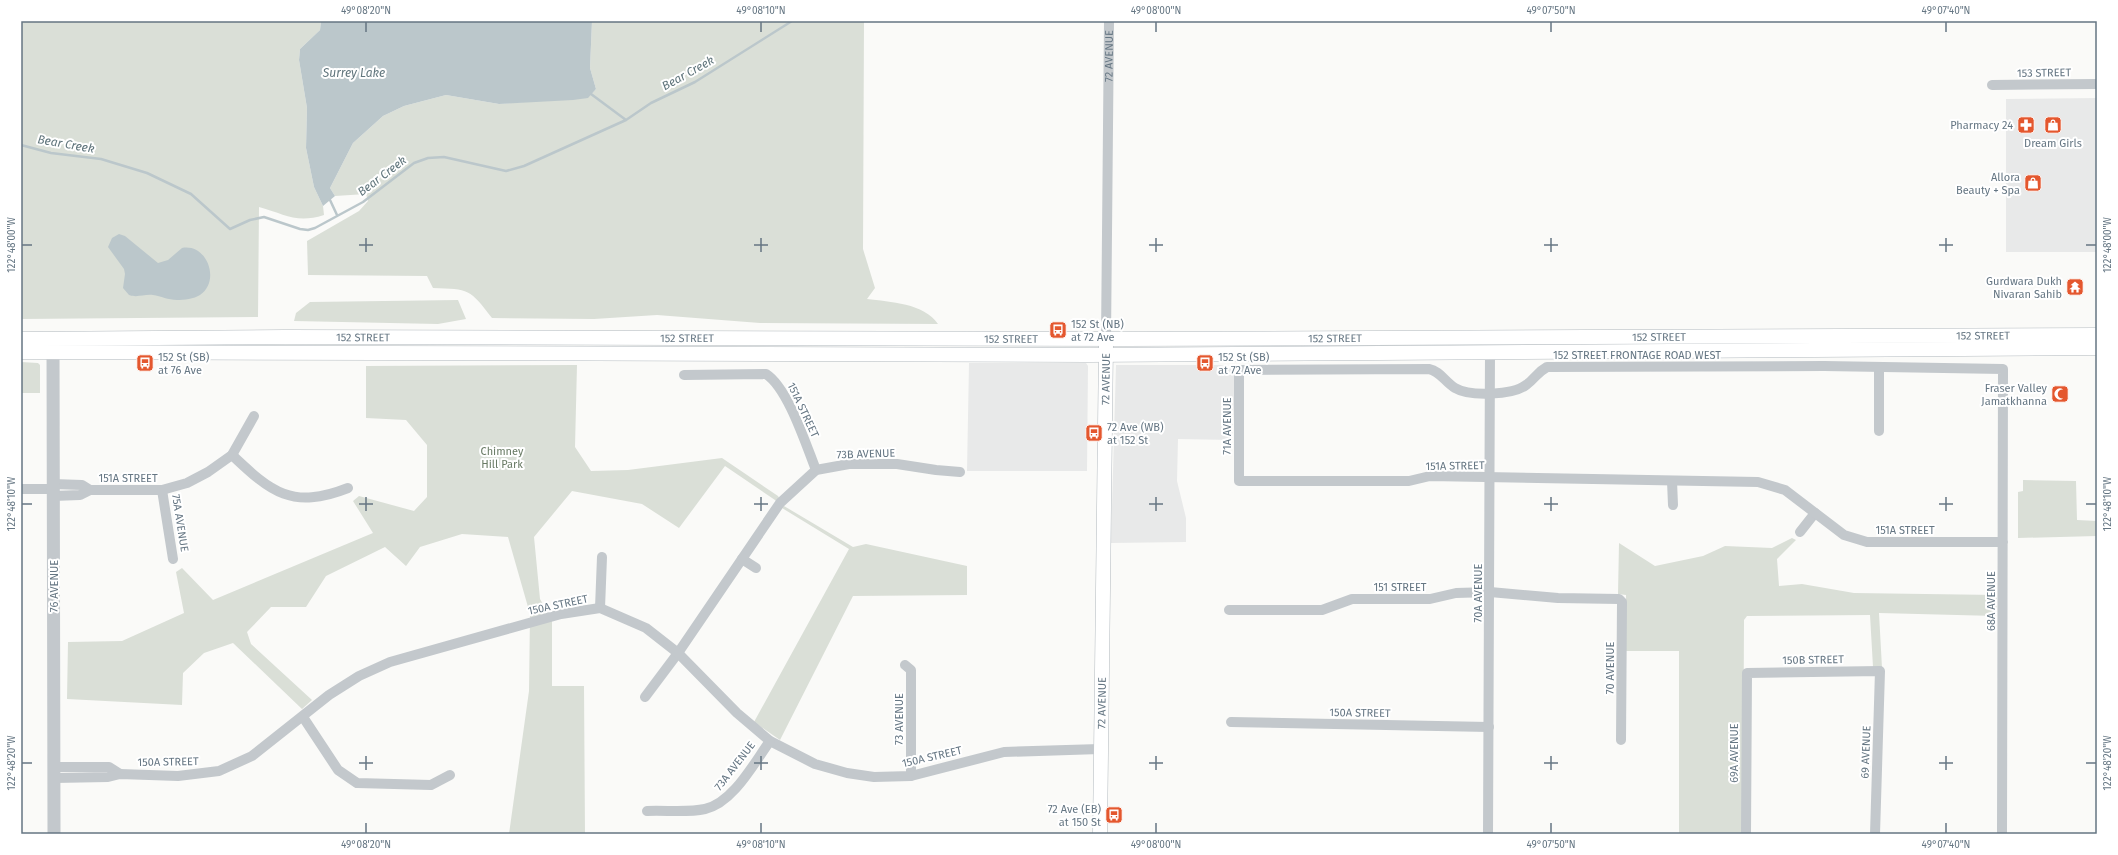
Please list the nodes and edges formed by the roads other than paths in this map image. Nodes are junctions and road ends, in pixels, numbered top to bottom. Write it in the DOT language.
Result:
graph roads {
  1 [pos="1109,21"];
  2 [pos="2097,84"];
  3 [pos="1992,85"];
  4 [pos="2097,335"];
  5 [pos="1556,338"];
  6 [pos="21,339"];
  7 [pos="1106,339"];
  8 [pos="53,346"];
  9 [pos="2097,348"];
  10 [pos="1490,351"];
  11 [pos="21,352"];
  12 [pos="1105,355"];
  13 [pos="1879,367"];
  14 [pos="2003,369"];
  15 [pos="1239,370"];
  16 [pos="684,375"];
  17 [pos="1491,393"];
  18 [pos="254,416"];
  19 [pos="1879,431"];
  20 [pos="232,455"];
  21 [pos="816,470"];
  22 [pos="960,472"];
  23 [pos="1490,477"];
  24 [pos="1239,481"];
  25 [pos="1672,481"];
  26 [pos="348,488"];
  27 [pos="21,489"];
  28 [pos="53,489"];
  29 [pos="162,490"];
  30 [pos="1673,505"];
  31 [pos="1815,513"];
  32 [pos="1800,532"];
  33 [pos="2003,542"];
  34 [pos="602,557"];
  35 [pos="173,559"];
  36 [pos="742,559"];
  37 [pos="756,568"];
  38 [pos="1490,592"];
  39 [pos="1619,598"];
  40 [pos="600,608"];
  41 [pos="1229,610"];
  42 [pos="678,653"];
  43 [pos="905,665"];
  44 [pos="1880,671"];
  45 [pos="1747,672"];
  46 [pos="645,697"];
  47 [pos="303,717"];
  48 [pos="1231,722"];
  49 [pos="1489,727"];
  50 [pos="1622,740"];
  51 [pos="770,741"];
  52 [pos="1100,749"];
  53 [pos="54,772"];
  54 [pos="450,775"];
  55 [pos="911,776"];
  56 [pos="647,811"];
  57 [pos="54,834"];
  58 [pos="1100,834"];
  59 [pos="1488,834"];
  60 [pos="1746,834"];
  61 [pos="1875,834"];
  62 [pos="2002,834"];
  1 -- 7 [label="street, 72 AVENUE"];
  2 -- 3 [label="street, 153 STREET"];
  4 -- 5 [label="main road, 152 STREET"];
  5 -- 7 [label="main road, 152 STREET"];
  5 -- 10 [label="main road"];
  6 -- 8 [label="main road, 152 STREET"];
  7 -- 8 [label="main road, 152 STREET"];
  7 -- 12 [label="main road, 72 AVENUE"];
  8 -- 11 [label="main road, 152 STREET"];
  8 -- 12 [label="main road, 152 STREET"];
  8 -- 28 [label="street, 76 AVENUE"];
  9 -- 10 [label="main road, 152 STREET"];
  10 -- 12 [label="main road, 152 STREET"];
  10 -- 17 [label="street, 70A AVENUE"];
  12 -- 52 [label="main road, 72 AVENUE"];
  13 -- 14 [label="street, 152 STREET FRONTAGE ROAD WEST"];
  13 -- 17 [label="street, 152 STREET FRONTAGE ROAD WEST"];
  13 -- 19 [label="street"];
  14 -- 33 [label="street, 68A AVENUE"];
  15 -- 17 [label="street, 152 STREET FRONTAGE ROAD WEST"];
  15 -- 24 [label="street, 71A AVENUE"];
  16 -- 21 [label="street, 151A STREET"];
  17 -- 23 [label="street, 70A AVENUE"];
  18 -- 20 [label="street, 151A STREET"];
  20 -- 26 [label="street"];
  20 -- 29 [label="street, 151A STREET"];
  21 -- 22 [label="street, 73B AVENUE"];
  21 -- 36 [label="street"];
  23 -- 24 [label="street, 151A STREET"];
  23 -- 25 [label="street, 151A STREET"];
  23 -- 38 [label="street, 70A AVENUE"];
  25 -- 30 [label="street"];
  25 -- 31 [label="street, 151A STREET"];
  27 -- 28 [label="street, 151A STREET"];
  28 -- 29 [label="street, 151A STREET"];
  28 -- 53 [label="street, 76 AVENUE"];
  29 -- 35 [label="street, 75A AVENUE"];
  31 -- 32 [label="street"];
  31 -- 33 [label="street, 151A STREET"];
  33 -- 62 [label="street, 68A AVENUE"];
  34 -- 40 [label="street"];
  36 -- 37 [label="street"];
  36 -- 42 [label="street"];
  38 -- 39 [label="street, 151 STREET"];
  38 -- 41 [label="street, 151 STREET"];
  38 -- 49 [label="street, 70A AVENUE"];
  39 -- 50 [label="street, 70 AVENUE"];
  40 -- 42 [label="street, 150A STREET"];
  40 -- 47 [label="street, 150A STREET"];
  42 -- 46 [label="street"];
  42 -- 51 [label="street, 150A STREET"];
  43 -- 55 [label="street, 73 AVENUE"];
  44 -- 45 [label="street, 150B STREET"];
  44 -- 61 [label="street, 69 AVENUE"];
  45 -- 60 [label="street, 69A AVENUE"];
  47 -- 53 [label="street, 150A STREET"];
  47 -- 54 [label="street"];
  48 -- 49 [label="street, 150A STREET"];
  49 -- 59 [label="street, 70A AVENUE"];
  51 -- 55 [label="street, 150A STREET"];
  51 -- 56 [label="street, 73A AVENUE"];
  52 -- 55 [label="street, 150A STREET"];
  52 -- 58 [label="main road, 72 AVENUE"];
  53 -- 57 [label="street, 76 AVENUE"];
}
